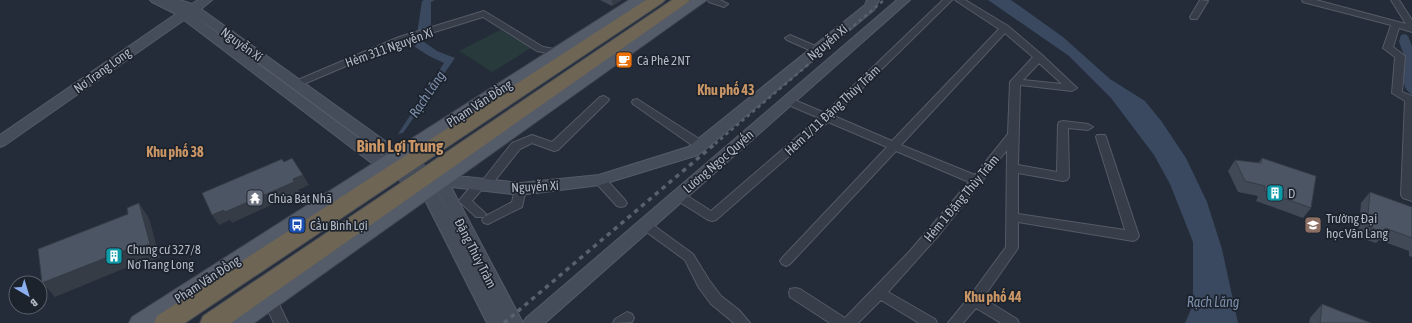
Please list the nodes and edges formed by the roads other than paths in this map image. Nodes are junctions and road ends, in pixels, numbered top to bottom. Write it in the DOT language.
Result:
graph roads {
  1 [pos="146,0"];
  2 [pos="156,0"];
  3 [pos="168,0"];
  4 [pos="206,0"];
  5 [pos="638,0"];
  6 [pos="656,0"];
  7 [pos="682,0"];
  8 [pos="700,0"];
  9 [pos="712,0"];
  10 [pos="873,0"];
  11 [pos="904,0"];
  12 [pos="948,0"];
  13 [pos="959,0"];
  14 [pos="1306,0"];
  15 [pos="1395,0"];
  16 [pos="1204,1"];
  17 [pos="724,4"];
  18 [pos="187,11"];
  19 [pos="1194,17"];
  20 [pos="1396,24"];
  21 [pos="1005,28"];
  22 [pos="1412,28"];
  23 [pos="790,38"];
  24 [pos="145,40"];
  25 [pos="817,50"];
  26 [pos="557,52"];
  27 [pos="1039,58"];
  28 [pos="1015,82"];
  29 [pos="521,83"];
  30 [pos="296,84"];
  31 [pos="604,99"];
  32 [pos="788,101"];
  33 [pos="637,102"];
  34 [pos="827,117"];
  35 [pos="1088,128"];
  36 [pos="1014,134"];
  37 [pos="1101,137"];
  38 [pos="0,142"];
  39 [pos="700,145"];
  40 [pos="894,146"];
  41 [pos="1012,168"];
  42 [pos="413,173"];
  43 [pos="600,180"];
  44 [pos="977,181"];
  45 [pos="483,185"];
  46 [pos="520,189"];
  47 [pos="679,196"];
  48 [pos="1410,196"];
  49 [pos="621,203"];
  50 [pos="1012,218"];
  51 [pos="645,225"];
  52 [pos="278,249"];
  53 [pos="786,261"];
  54 [pos="795,292"];
  55 [pos="880,293"];
  56 [pos="266,294"];
  57 [pos="975,300"];
  58 [pos="492,321"];
  59 [pos="139,323"];
  60 [pos="150,323"];
  61 [pos="166,323"];
  62 [pos="212,323"];
  63 [pos="222,323"];
  64 [pos="238,323"];
  65 [pos="281,323"];
  66 [pos="514,323"];
  67 [pos="532,323"];
  68 [pos="743,323"];
  69 [pos="841,323"];
  70 [pos="849,323"];
  71 [pos="930,323"];
  72 [pos="955,323"];
  73 [pos="1012,323"];
  1 -- 24 [label="street"];
  2 -- 18 [label="street, Nguyễn Xí"];
  3 -- 18 [label="street, Nguyễn Xí"];
  4 -- 18 [label="street, Nơ Trang Long"];
  5 -- 26 [label="main road, Phạm Văn Đồng"];
  6 -- 29 [label="highway, Phạm Văn Đồng"];
  7 -- 42 [label="highway, Phạm Văn Đồng"];
  8 -- 42 [label="main road, Phạm Văn Đồng"];
  9 -- 17 [label="street"];
  10 -- 25 [label="street, Nguyễn Xí"];
  11 -- 32 [label="street, Lương Ngọc Quyến"];
  12 -- 34 [label="street, Hẻm 1/11 Đặng Thùy Trâm"];
  13 -- 21 [label="street"];
  14 -- 20 [label="street"];
  15 -- 22 [label="street"];
  16 -- 19 [label="street"];
  18 -- 24 [label="street, Nơ Trang Long"];
  18 -- 30 [label="street, Nguyễn Xí"];
  18 -- 42 [label="street, Nguyễn Xí"];
  20 -- 22 [label="street"];
  20 -- 48 [label="street"];
  21 -- 27 [label="street"];
  21 -- 40 [label="street"];
  23 -- 25 [label="street"];
  24 -- 38 [label="street, Nơ Trang Long"];
  25 -- 39 [label="street, Nguyễn Xí"];
  26 -- 29 [label="main road, Phạm Văn Đồng"];
  26 -- 30 [label="street, Hẻm 311 Nguyễn Xí"];
  27 -- 28 [label="street"];
  27 -- 28 [label="street"];
  28 -- 36 [label="street"];
  29 -- 42 [label="highway, Phạm Văn Đồng"];
  30 -- 42 [label="street, Nguyễn Xí"];
  31 -- 45 [label="street"];
  32 -- 34 [label="street"];
  32 -- 47 [label="street, Lương Ngọc Quyến"];
  33 -- 39 [label="street"];
  34 -- 40 [label="street"];
  34 -- 47 [label="street, Hẻm 1/11 Đặng Thùy Trâm"];
  35 -- 41 [label="street"];
  36 -- 41 [label="street"];
  36 -- 44 [label="street, Hẻm 1 Đặng Thùy Trâm"];
  37 -- 50 [label="street"];
  39 -- 43 [label="street, Nguyễn Xí"];
  40 -- 44 [label="street"];
  40 -- 53 [label="street"];
  41 -- 50 [label="street"];
  42 -- 45 [label="street, Nguyễn Xí"];
  42 -- 52 [label="highway, Phạm Văn Đồng"];
  42 -- 56 [label="highway, Phạm Văn Đồng"];
  42 -- 58 [label="street, Đặng Thùy Trâm"];
  42 -- 59 [label="main road, Phạm Văn Đồng"];
  42 -- 66 [label="street, Đặng Thùy Trâm"];
  43 -- 46 [label="street, Nguyễn Xí"];
  43 -- 49 [label="street"];
  44 -- 55 [label="street, Hẻm 1 Đặng Thùy Trâm"];
  45 -- 46 [label="street, Nguyễn Xí"];
  45 -- 46 [label="street"];
  47 -- 51 [label="street, Lương Ngọc Quyến"];
  50 -- 57 [label="street"];
  51 -- 67 [label="street, Lương Ngọc Quyến"];
  51 -- 68 [label="street"];
  52 -- 60 [label="main road, Phạm Văn Đồng"];
  52 -- 61 [label="highway, Phạm Văn Đồng"];
  54 -- 69 [label="street"];
  55 -- 70 [label="street, Hẻm 1 Đặng Thùy Trâm"];
  55 -- 71 [label="street"];
  56 -- 62 [label="highway, Phạm Văn Đồng"];
  56 -- 63 [label="main road, Phạm Văn Đồng"];
  56 -- 64 [label="main road, Phạm Văn Đồng"];
  56 -- 65 [label="street"];
  57 -- 72 [label="street"];
  57 -- 73 [label="street"];
}
